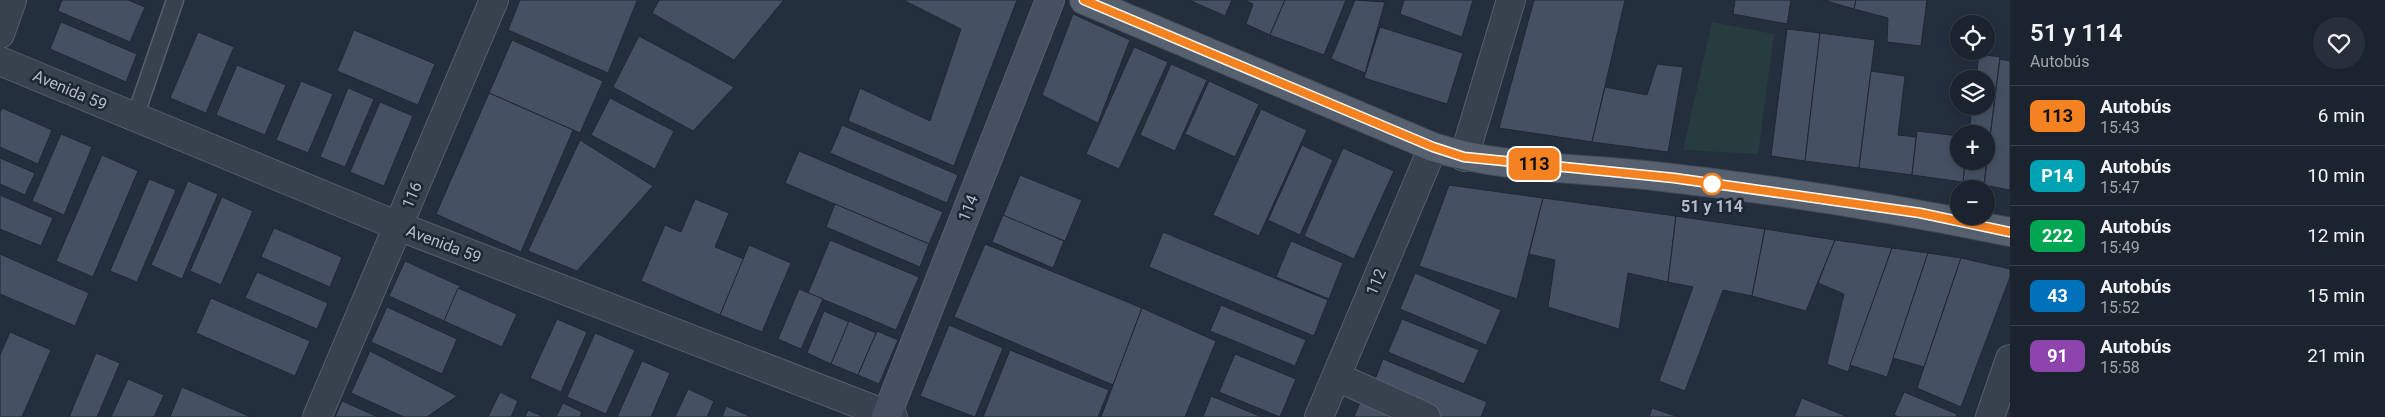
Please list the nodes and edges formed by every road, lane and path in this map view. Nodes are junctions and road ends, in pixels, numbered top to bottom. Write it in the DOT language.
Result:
graph roads {
  1 [pos="12,0"];
  2 [pos="175,0"];
  3 [pos="494,0"];
  4 [pos="1050,0"];
  5 [pos="1084,0"];
  6 [pos="1511,0"];
  7 [pos="0,34"];
  8 [pos="0,61"];
  9 [pos="135,117"];
  10 [pos="1433,147"];
  11 [pos="1464,157"];
  12 [pos="398,226"];
  13 [pos="2010,232"];
  14 [pos="2010,359"];
  15 [pos="1337,377"];
  16 [pos="888,416"];
  17 [pos="318,417"];
  18 [pos="1319,417"];
  19 [pos="1426,417"];
  20 [pos="1990,417"];
  1 -- 7 [label="street"];
  2 -- 9 [label="lane"];
  3 -- 12 [label="street, 116"];
  4 -- 16 [label="main road, 114"];
  5 -- 10 [label="main road"];
  6 -- 11 [label="street"];
  8 -- 9 [label="street, Avenida 59"];
  9 -- 12 [label="street, Avenida 59"];
  10 -- 11 [label="main road"];
  10 -- 15 [label="street, 112"];
  11 -- 13 [label="main road"];
  12 -- 16 [label="street, Avenida 59"];
  12 -- 17 [label="street, 116"];
  14 -- 20 [label="street"];
  15 -- 18 [label="street, 112"];
  15 -- 19 [label="street"];
}
